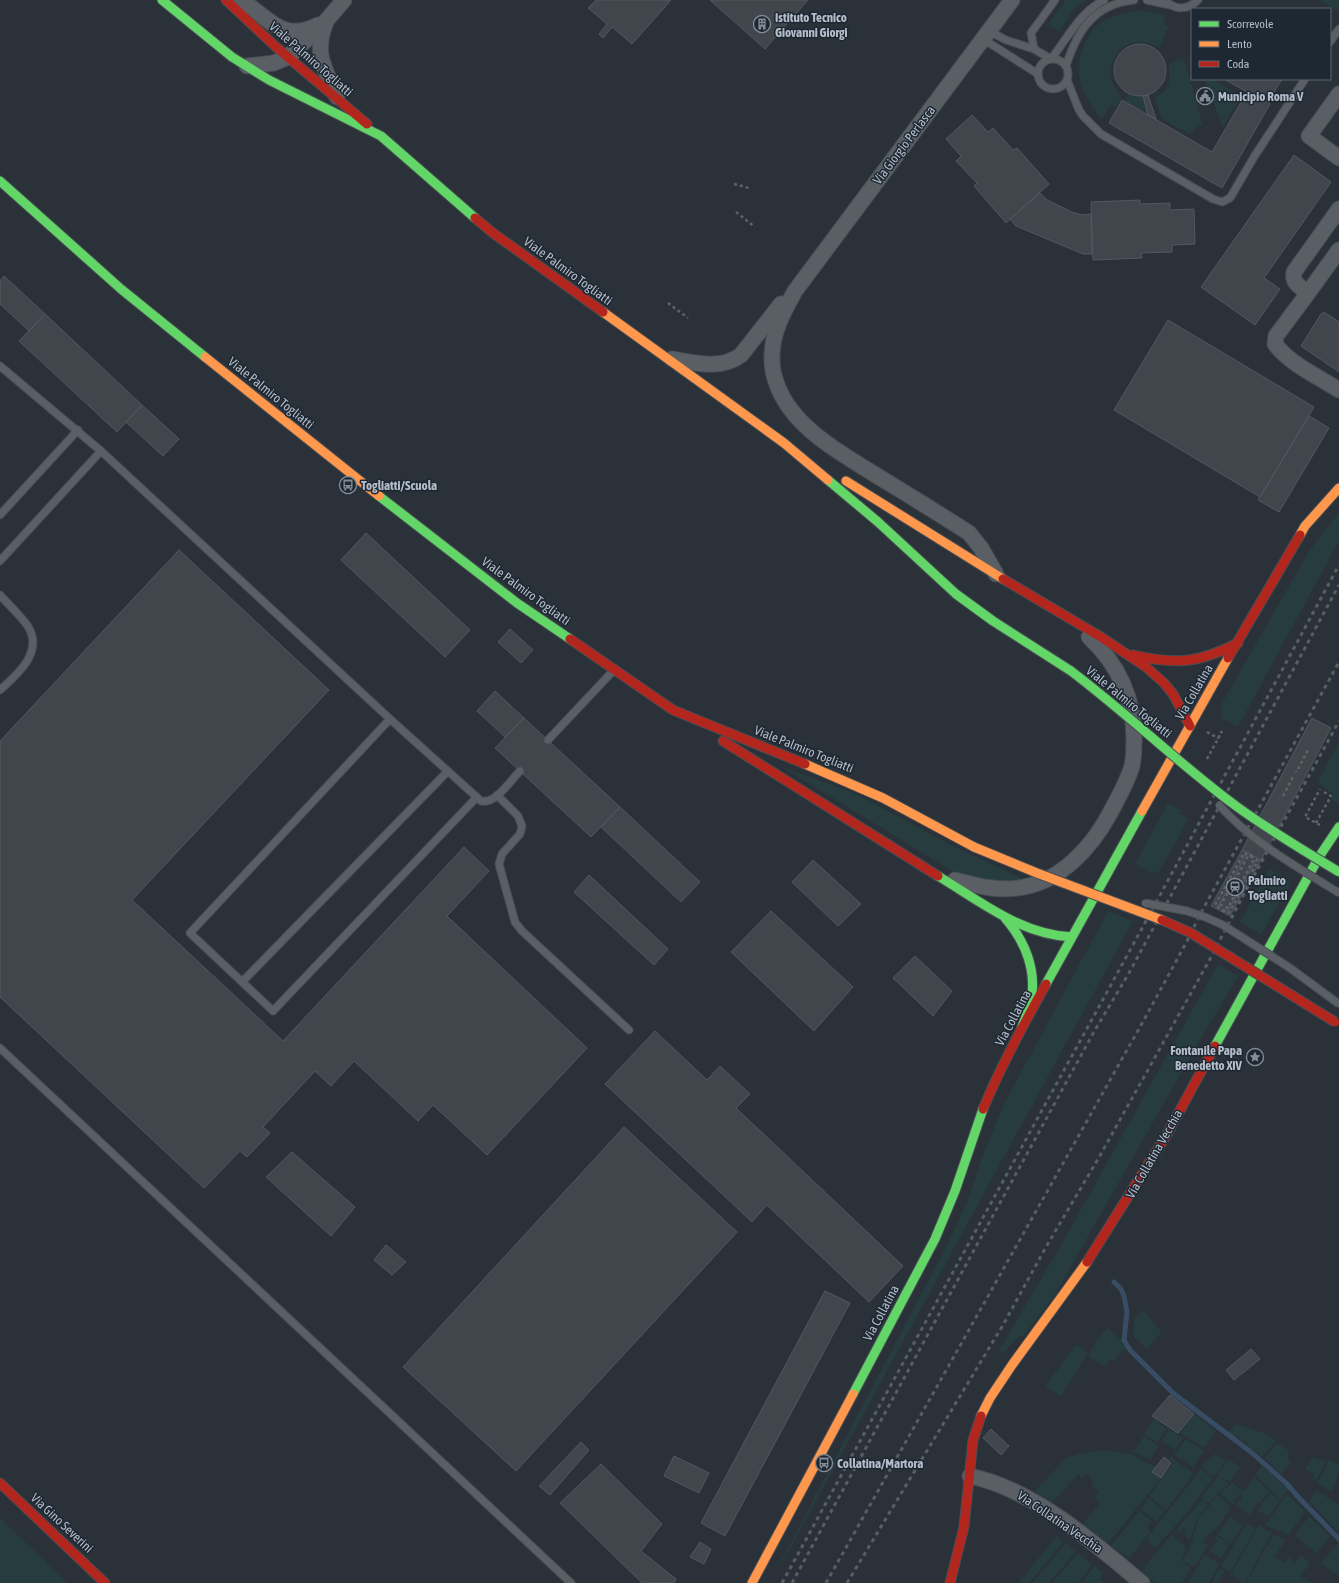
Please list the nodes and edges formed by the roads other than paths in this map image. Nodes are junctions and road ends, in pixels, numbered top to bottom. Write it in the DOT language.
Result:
graph roads {
  1 [pos="162,0"];
  2 [pos="226,0"];
  3 [pos="240,0"];
  4 [pos="344,0"];
  5 [pos="1055,0"];
  6 [pos="1104,0"];
  7 [pos="1134,0"];
  8 [pos="1147,0"];
  9 [pos="1198,0"];
  10 [pos="1010,2"];
  11 [pos="1168,3"];
  12 [pos="181,6"];
  13 [pos="326,21"];
  14 [pos="201,31"];
  15 [pos="1337,32"];
  16 [pos="986,35"];
  17 [pos="1331,41"];
  18 [pos="1034,49"];
  19 [pos="288,57"];
  20 [pos="1051,59"];
  21 [pos="247,66"];
  22 [pos="1066,66"];
  23 [pos="1038,74"];
  24 [pos="1067,80"];
  25 [pos="1303,80"];
  26 [pos="1339,94"];
  27 [pos="338,100"];
  28 [pos="381,136"];
  29 [pos="1339,158"];
  30 [pos="0,181"];
  31 [pos="1339,210"];
  32 [pos="1339,250"];
  33 [pos="795,291"];
  34 [pos="1308,293"];
  35 [pos="667,358"];
  36 [pos="0,366"];
  37 [pos="1339,390"];
  38 [pos="78,430"];
  39 [pos="784,443"];
  40 [pos="101,451"];
  41 [pos="1339,488"];
  42 [pos="0,516"];
  43 [pos="0,561"];
  44 [pos="997,575"];
  45 [pos="0,595"];
  46 [pos="1068,618"];
  47 [pos="1238,643"];
  48 [pos="1128,654"];
  49 [pos="614,670"];
  50 [pos="0,690"];
  51 [pos="673,710"];
  52 [pos="390,719"];
  53 [pos="1190,726"];
  54 [pos="548,740"];
  55 [pos="1179,760"];
  56 [pos="448,771"];
  57 [pos="520,771"];
  58 [pos="497,796"];
  59 [pos="477,797"];
  60 [pos="1339,827"];
  61 [pos="1339,872"];
  62 [pos="938,876"];
  63 [pos="1339,893"];
  64 [pos="1113,901"];
  65 [pos="1003,916"];
  66 [pos="1072,937"];
  67 [pos="242,982"];
  68 [pos="1339,1004"];
  69 [pos="1337,1023"];
  70 [pos="1022,1027"];
  71 [pos="629,1030"];
  72 [pos="0,1048"];
  73 [pos="970,1476"];
  74 [pos="0,1483"];
  75 [pos="953,1581"];
  76 [pos="105,1583"];
  77 [pos="571,1583"];
  78 [pos="752,1583"];
  79 [pos="1142,1583"];
  1 -- 14 [label="main road, Viale Palmiro Togliatti"];
  2 -- 19 [label="main road, Viale Palmiro Togliatti"];
  3 -- 13 [label="street"];
  4 -- 13 [label="street"];
  5 -- 18 [label="lane"];
  6 -- 20 [label="lane"];
  7 -- 22 [label="lane"];
  8 -- 11 [label="lane"];
  9 -- 11 [label="lane"];
  10 -- 16 [label="street, Via Giorgio Perlasca"];
  12 -- 14 [label="lane, Viale Palmiro Togliatti"];
  13 -- 19 [label="street"];
  13 -- 27 [label="street"];
  14 -- 21 [label="main road, Viale Palmiro Togliatti"];
  15 -- 17 [label="lane"];
  16 -- 18 [label="lane"];
  16 -- 23 [label="lane"];
  16 -- 33 [label="street, Via Giorgio Perlasca"];
  18 -- 20 [label="lane"];
  19 -- 21 [label="street"];
  19 -- 27 [label="main road, Viale Palmiro Togliatti"];
  20 -- 22 [label="lane"];
  20 -- 23 [label="lane"];
  21 -- 28 [label="main road, Viale Palmiro Togliatti"];
  22 -- 24 [label="lane"];
  23 -- 24 [label="lane"];
  24 -- 25 [label="lane"];
  26 -- 29 [label="street"];
  27 -- 28 [label="main road, Viale Palmiro Togliatti"];
  28 -- 35 [label="main road, Viale Palmiro Togliatti"];
  30 -- 49 [label="main road, Viale Palmiro Togliatti"];
  31 -- 34 [label="street"];
  32 -- 34 [label="street"];
  33 -- 35 [label="street"];
  33 -- 44 [label="street"];
  34 -- 37 [label="street"];
  35 -- 39 [label="main road, Viale Palmiro Togliatti"];
  36 -- 38 [label="lane"];
  38 -- 40 [label="lane"];
  38 -- 42 [label="lane"];
  39 -- 44 [label="main road"];
  39 -- 55 [label="main road, Viale Palmiro Togliatti, bridge"];
  40 -- 43 [label="lane"];
  40 -- 52 [label="lane"];
  41 -- 47 [label="main road, Via Collatina"];
  44 -- 46 [label="main road"];
  45 -- 50 [label="lane"];
  46 -- 48 [label="main road"];
  46 -- 62 [label="street"];
  47 -- 48 [label="main road"];
  47 -- 53 [label="main road, Via Collatina"];
  48 -- 53 [label="main road"];
  49 -- 51 [label="main road, Viale Palmiro Togliatti"];
  49 -- 54 [label="lane"];
  51 -- 62 [label="main road"];
  51 -- 64 [label="main road, Viale Palmiro Togliatti, bridge"];
  52 -- 56 [label="lane"];
  52 -- 67 [label="lane"];
  53 -- 66 [label="main road, Via Collatina"];
  55 -- 61 [label="main road, Viale Palmiro Togliatti, bridge"];
  55 -- 63 [label="lane, Viale Palmiro Togliatti, bridge"];
  56 -- 59 [label="lane"];
  56 -- 67 [label="lane"];
  57 -- 58 [label="lane"];
  58 -- 59 [label="lane"];
  58 -- 71 [label="lane"];
  59 -- 67 [label="lane"];
  60 -- 73 [label="main road, Via Collatina Vecchia"];
  62 -- 65 [label="main road"];
  64 -- 68 [label="lane, Viale Palmiro Togliatti, bridge"];
  64 -- 69 [label="main road, Viale Palmiro Togliatti, bridge"];
  65 -- 66 [label="main road"];
  65 -- 70 [label="main road"];
  66 -- 70 [label="main road, Via Collatina"];
  70 -- 78 [label="main road, Via Collatina"];
  72 -- 77 [label="lane"];
  73 -- 75 [label="main road, Via Collatina Vecchia"];
  73 -- 79 [label="street, Via Collatina Vecchia"];
  74 -- 76 [label="main road, Via Gino Severini"];
}
